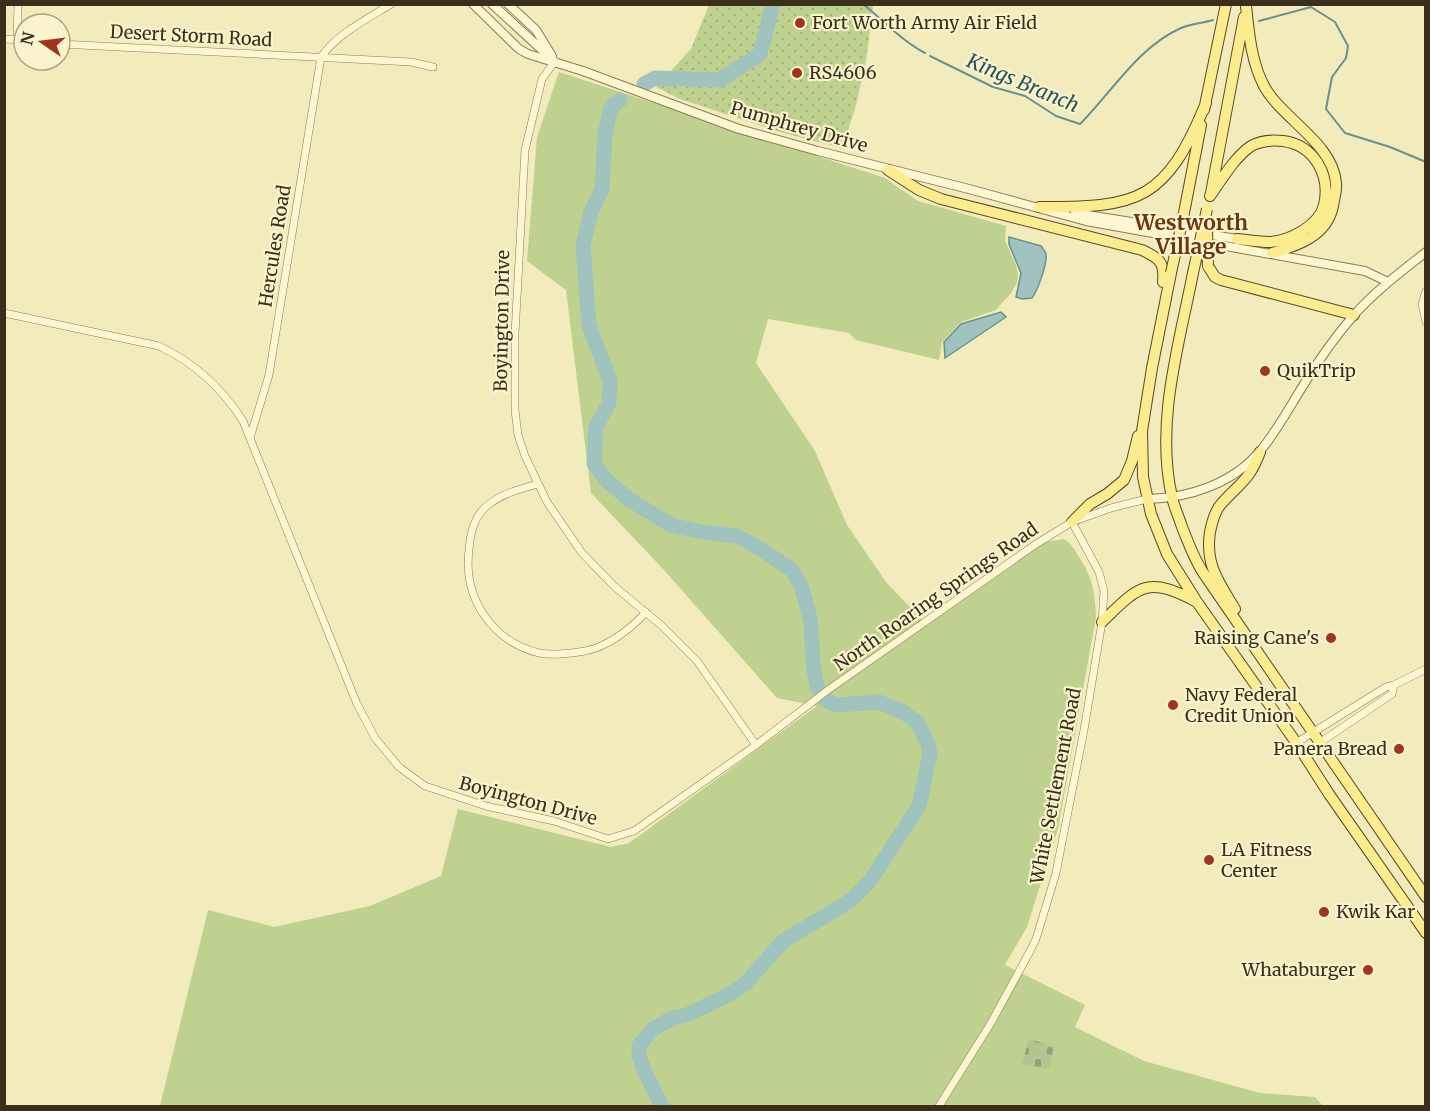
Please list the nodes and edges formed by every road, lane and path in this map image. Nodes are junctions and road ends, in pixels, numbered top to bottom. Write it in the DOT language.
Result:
graph roads {
  1 [pos="391,4"];
  2 [pos="473,4"];
  3 [pos="492,4"];
  4 [pos="501,4"];
  5 [pos="508,4"];
  6 [pos="1226,4"];
  7 [pos="1246,5"];
  8 [pos="72,45"];
  9 [pos="321,57"];
  10 [pos="555,61"];
  11 [pos="433,67"];
  12 [pos="1206,103"];
  13 [pos="888,170"];
  14 [pos="1210,195"];
  15 [pos="1039,207"];
  16 [pos="1207,209"];
  17 [pos="1237,239"];
  18 [pos="1425,252"];
  19 [pos="1272,253"];
  20 [pos="1388,282"];
  21 [pos="1425,291"];
  22 [pos="4,313"];
  23 [pos="1354,315"];
  24 [pos="1425,322"];
  25 [pos="1160,324"];
  26 [pos="1149,384"];
  27 [pos="1170,388"];
  28 [pos="1144,410"];
  29 [pos="250,438"];
  30 [pos="1260,452"];
  31 [pos="538,484"];
  32 [pos="1172,498"];
  33 [pos="1147,499"];
  34 [pos="1072,522"];
  35 [pos="1197,602"];
  36 [pos="646,612"];
  37 [pos="1102,622"];
  38 [pos="1248,639"];
  39 [pos="1425,669"];
  40 [pos="1394,685"];
  41 [pos="1312,733"];
  42 [pos="1296,743"];
  43 [pos="1320,744"];
  44 [pos="756,745"];
  45 [pos="1304,754"];
  46 [pos="1370,853"];
  47 [pos="1425,897"];
  48 [pos="1425,921"];
  49 [pos="1425,933"];
  50 [pos="939,1107"];
  1 -- 9 [label="street"];
  2 -- 10 [label="street, Pumphrey Drive"];
  3 -- 10 [label="street"];
  4 -- 10 [label="street"];
  5 -- 10 [label="street"];
  6 -- 12 [label="main road"];
  7 -- 14 [label="main road"];
  7 -- 19 [label="main road"];
  8 -- 9 [label="street, Desert Storm Road"];
  9 -- 11 [label="street, Desert Storm Road"];
  9 -- 29 [label="street, Hercules Road"];
  10 -- 13 [label="street, Pumphrey Drive"];
  10 -- 31 [label="street, Boyington Drive"];
  12 -- 15 [label="main road"];
  12 -- 25 [label="main road, bridge"];
  13 -- 15 [label="street, Pumphrey Drive"];
  13 -- 25 [label="main road"];
  14 -- 16 [label="main road"];
  14 -- 17 [label="main road"];
  15 -- 17 [label="street"];
  15 -- 19 [label="street"];
  16 -- 23 [label="main road, bridge"];
  16 -- 27 [label="main road, bridge"];
  18 -- 20 [label="street"];
  19 -- 20 [label="street"];
  20 -- 23 [label="street"];
  21 -- 24 [label="street"];
  22 -- 29 [label="street, Boyington Drive"];
  23 -- 30 [label="street"];
  25 -- 26 [label="main road"];
  26 -- 27 [label="main road"];
  26 -- 28 [label="main road"];
  27 -- 32 [label="main road"];
  28 -- 33 [label="main road"];
  28 -- 34 [label="main road"];
  29 -- 44 [label="street, Boyington Drive"];
  30 -- 32 [label="street"];
  30 -- 38 [label="main road"];
  31 -- 36 [label="street, Boyington Drive"];
  31 -- 36 [label="street"];
  32 -- 33 [label="street"];
  32 -- 38 [label="main road"];
  33 -- 34 [label="street, North Roaring Springs Road"];
  33 -- 35 [label="main road"];
  34 -- 37 [label="street, White Settlement Road"];
  34 -- 44 [label="street, North Roaring Springs Road"];
  35 -- 37 [label="main road"];
  35 -- 42 [label="main road"];
  36 -- 44 [label="street, Boyington Drive"];
  37 -- 50 [label="street, White Settlement Road"];
  38 -- 41 [label="main road"];
  39 -- 40 [label="street"];
  40 -- 41 [label="street"];
  40 -- 43 [label="street"];
  41 -- 42 [label="street"];
  41 -- 43 [label="main road"];
  42 -- 45 [label="main road"];
  43 -- 45 [label="street"];
  43 -- 47 [label="main road"];
  45 -- 46 [label="main road"];
  46 -- 48 [label="main road"];
  46 -- 49 [label="main road"];
}
